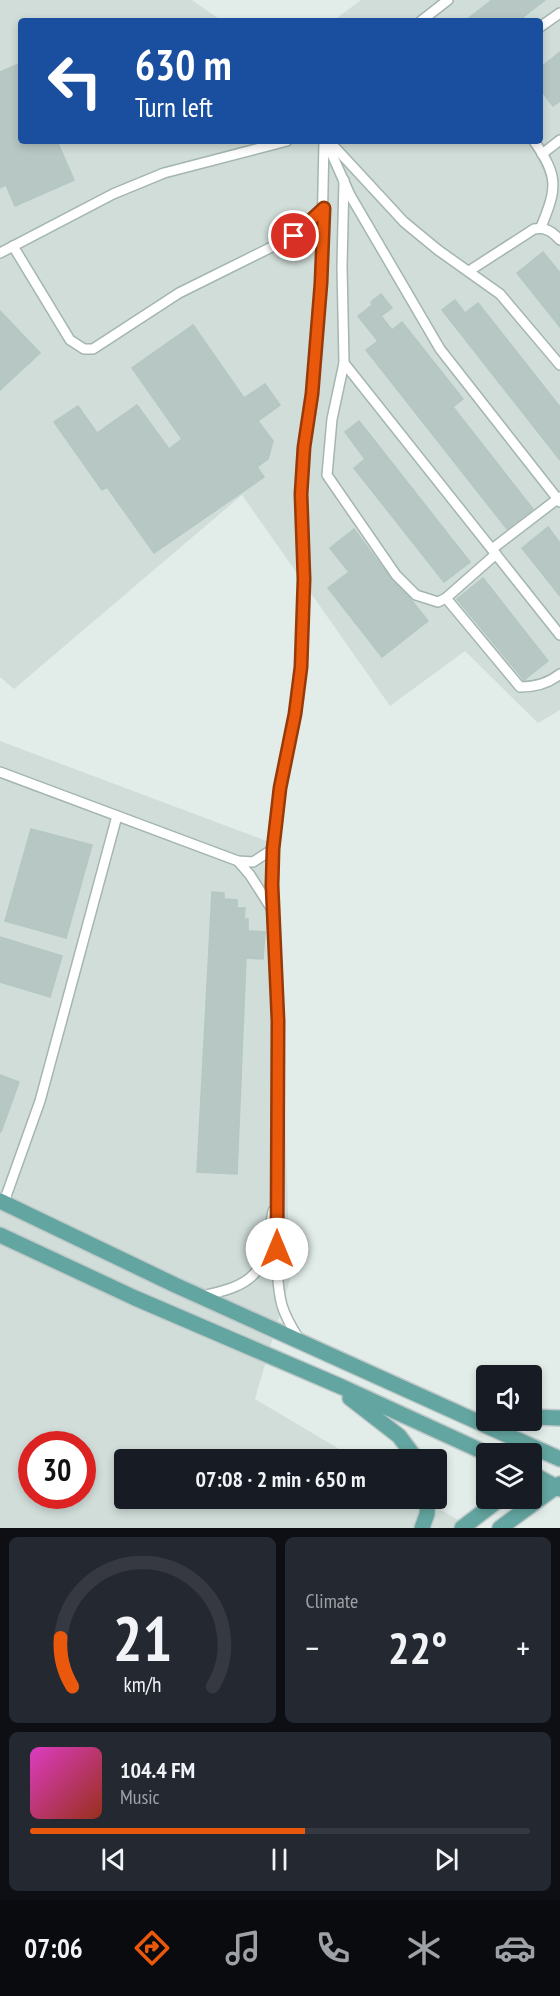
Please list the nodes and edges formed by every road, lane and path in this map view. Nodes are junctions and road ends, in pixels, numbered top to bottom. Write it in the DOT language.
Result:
graph roads {
  1 [pos="448,0"];
  2 [pos="560,14"];
  3 [pos="429,18"];
  4 [pos="543,25"];
  5 [pos="560,140"];
  6 [pos="275,144"];
  7 [pos="327,144"];
  8 [pos="328,144"];
  9 [pos="330,144"];
  10 [pos="536,144"];
  11 [pos="543,154"];
  12 [pos="344,180"];
  13 [pos="324,208"];
  14 [pos="541,228"];
  15 [pos="560,240"];
  16 [pos="13,246"];
  17 [pos="0,253"];
  18 [pos="469,271"];
  19 [pos="344,363"];
  20 [pos="560,365"];
  21 [pos="559,499"];
  22 [pos="494,552"];
  23 [pos="446,598"];
  24 [pos="560,635"];
  25 [pos="560,674"];
  26 [pos="0,772"];
  27 [pos="117,816"];
  28 [pos="273,849"];
  29 [pos="238,861"];
  30 [pos="273,911"];
  31 [pos="276,1197"];
  32 [pos="2,1202"];
  33 [pos="0,1235"];
  34 [pos="200,1297"];
  35 [pos="300,1341"];
  36 [pos="326,1380"];
  37 [pos="457,1412"];
  38 [pos="476,1414"];
  39 [pos="542,1418"];
  40 [pos="560,1418"];
  41 [pos="408,1449"];
  42 [pos="476,1449"];
  43 [pos="558,1455"];
  44 [pos="542,1466"];
  45 [pos="542,1478"];
  46 [pos="559,1486"];
  47 [pos="427,1509"];
  48 [pos="487,1509"];
  49 [pos="422,1528"];
  50 [pos="462,1528"];
  51 [pos="500,1528"];
  1 -- 3 [label="street"];
  2 -- 4 [label="street"];
  5 -- 11 [label="street"];
  6 -- 16 [label="street"];
  7 -- 13 [label="street"];
  8 -- 12 [label="street"];
  9 -- 18 [label="street"];
  10 -- 11 [label="street"];
  11 -- 14 [label="street"];
  12 -- 19 [label="street"];
  12 -- 21 [label="street"];
  13 -- 16 [label="street"];
  13 -- 28 [label="street"];
  14 -- 15 [label="street"];
  14 -- 18 [label="street"];
  16 -- 17 [label="street"];
  18 -- 20 [label="street"];
  19 -- 22 [label="street"];
  19 -- 23 [label="street"];
  21 -- 22 [label="street"];
  22 -- 23 [label="street"];
  22 -- 24 [label="street"];
  23 -- 25 [label="street"];
  26 -- 27 [label="street"];
  27 -- 29 [label="street"];
  27 -- 32 [label="street"];
  28 -- 29 [label="street"];
  28 -- 30 [label="street"];
  29 -- 30 [label="street"];
  30 -- 31 [label="street"];
  31 -- 34 [label="street"];
  31 -- 35 [label="street"];
  32 -- 34 [label="main road"];
  33 -- 36 [label="main road"];
  34 -- 35 [label="main road"];
  35 -- 37 [label="main road"];
  36 -- 41 [label="main road"];
  36 -- 42 [label="main road"];
  37 -- 38 [label="main road"];
  37 -- 43 [label="main road"];
  39 -- 40 [label="main road"];
  43 -- 44 [label="main road"];
  45 -- 46 [label="main road"];
  46 -- 51 [label="main road"];
  47 -- 49 [label="main road"];
  48 -- 50 [label="main road"];
}
